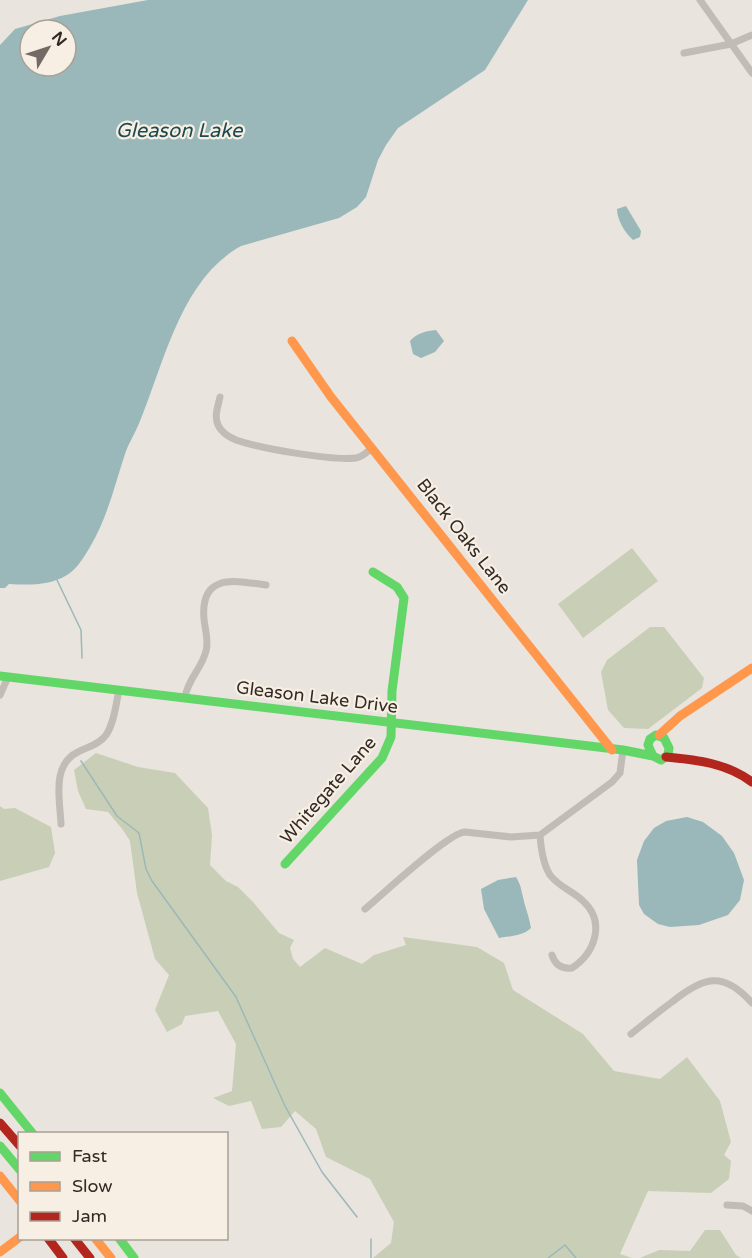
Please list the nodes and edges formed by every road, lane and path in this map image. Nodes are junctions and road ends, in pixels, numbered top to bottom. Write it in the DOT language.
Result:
graph roads {
  1 [pos="700,0"];
  2 [pos="752,35"];
  3 [pos="731,44"];
  4 [pos="684,53"];
  5 [pos="752,73"];
  6 [pos="292,341"];
  7 [pos="220,397"];
  8 [pos="372,448"];
  9 [pos="373,572"];
  10 [pos="266,585"];
  11 [pos="752,668"];
  12 [pos="4,677"];
  13 [pos="119,690"];
  14 [pos="0,695"];
  15 [pos="185,698"];
  16 [pos="393,723"];
  17 [pos="662,738"];
  18 [pos="648,745"];
  19 [pos="612,750"];
  20 [pos="627,751"];
  21 [pos="667,754"];
  22 [pos="653,756"];
  23 [pos="752,782"];
  24 [pos="62,824"];
  25 [pos="540,835"];
  26 [pos="285,864"];
  27 [pos="365,909"];
  28 [pos="552,955"];
  29 [pos="752,1003"];
  30 [pos="631,1034"];
  31 [pos="0,1093"];
  32 [pos="0,1123"];
  33 [pos="31,1132"];
  34 [pos="18,1144"];
  35 [pos="0,1146"];
  36 [pos="18,1168"];
  37 [pos="0,1176"];
  38 [pos="18,1198"];
  39 [pos="727,1205"];
  40 [pos="752,1211"];
  41 [pos="18,1238"];
  42 [pos="49,1240"];
  43 [pos="75,1240"];
  44 [pos="96,1240"];
  45 [pos="120,1240"];
  46 [pos="0,1252"];
  47 [pos="63,1258"];
  48 [pos="90,1258"];
  49 [pos="111,1258"];
  50 [pos="134,1258"];
  1 -- 3 [label="street"];
  2 -- 3 [label="street"];
  3 -- 4 [label="street"];
  3 -- 5 [label="street"];
  6 -- 8 [label="main road, Black Oaks Lane"];
  7 -- 8 [label="street"];
  8 -- 19 [label="main road, Black Oaks Lane"];
  9 -- 16 [label="main road, Whitegate Lane"];
  10 -- 15 [label="street"];
  11 -- 17 [label="main road"];
  12 -- 13 [label="main road, Gleason Lake Drive"];
  12 -- 14 [label="street"];
  13 -- 15 [label="main road, Gleason Lake Drive"];
  13 -- 24 [label="street"];
  15 -- 16 [label="main road, Gleason Lake Drive"];
  16 -- 19 [label="main road, Gleason Lake Drive"];
  16 -- 26 [label="main road, Whitegate Lane"];
  17 -- 18 [label="main road"];
  17 -- 21 [label="main road"];
  18 -- 20 [label="main road, Gleason Lake Drive"];
  18 -- 22 [label="main road"];
  19 -- 20 [label="main road, Gleason Lake Drive"];
  20 -- 22 [label="main road, Gleason Lake Drive"];
  20 -- 25 [label="street"];
  21 -- 22 [label="main road, Gleason Lake Drive"];
  21 -- 23 [label="main road"];
  25 -- 27 [label="street"];
  25 -- 28 [label="street"];
  29 -- 30 [label="street"];
  31 -- 33 [label="main road"];
  32 -- 34 [label="main road"];
  35 -- 36 [label="main road"];
  37 -- 38 [label="main road"];
  39 -- 40 [label="street"];
  41 -- 46 [label="main road"];
  42 -- 47 [label="main road"];
  43 -- 48 [label="main road"];
  44 -- 49 [label="main road"];
  45 -- 50 [label="main road"];
}
